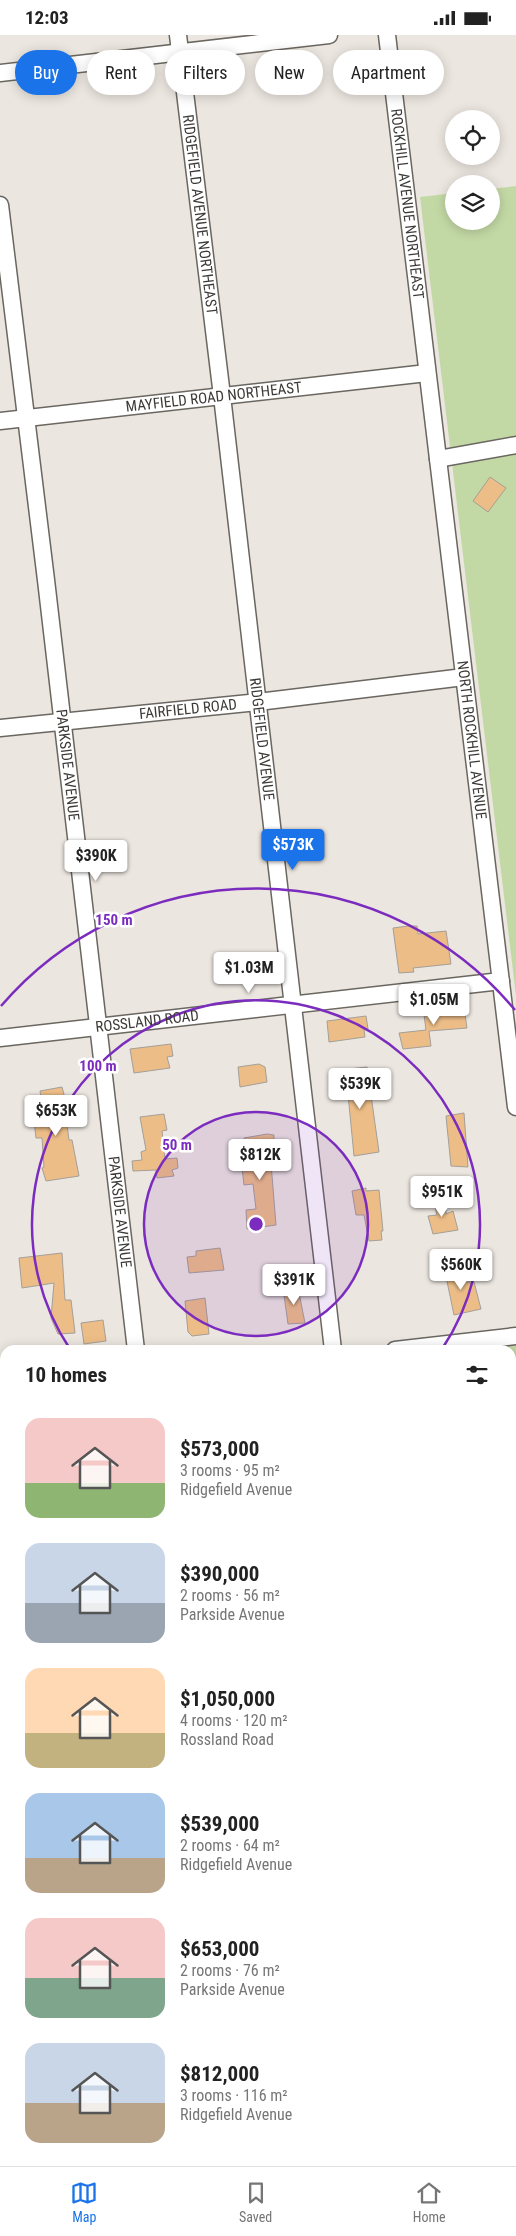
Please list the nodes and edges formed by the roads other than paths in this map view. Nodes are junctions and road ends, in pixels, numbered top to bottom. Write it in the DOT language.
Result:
graph roads {
  1 [pos="178,35"];
  2 [pos="329,35"];
  3 [pos="387,35"];
  4 [pos="180,50"];
  5 [pos="205,50"];
  6 [pos="165,55"];
  7 [pos="0,73"];
  8 [pos="185,95"];
  9 [pos="0,205"];
  10 [pos="427,373"];
  11 [pos="222,396"];
  12 [pos="25,418"];
  13 [pos="0,421"];
  14 [pos="516,445"];
  15 [pos="438,459"];
  16 [pos="464,677"];
  17 [pos="258,702"];
  18 [pos="61,722"];
  19 [pos="0,728"];
  20 [pos="501,981"];
  21 [pos="293,1005"];
  22 [pos="98,1027"];
  23 [pos="0,1038"];
  24 [pos="516,1107"];
  25 [pos="516,1336"];
  26 [pos="135,1345"];
  27 [pos="332,1345"];
  28 [pos="438,1345"];
  1 -- 4 [label="street, RIDGEFIELD AVENUE NORTHEAST"];
  2 -- 5 [label="street"];
  3 -- 10 [label="street, ROCKHILL AVENUE NORTHEAST"];
  6 -- 7 [label="street"];
  8 -- 11 [label="street, RIDGEFIELD AVENUE NORTHEAST"];
  9 -- 12 [label="street, PARKSIDE AVENUE"];
  10 -- 11 [label="street, MAYFIELD ROAD NORTHEAST"];
  10 -- 15 [label="street, NORTH ROCKHILL AVENUE"];
  11 -- 12 [label="street, MAYFIELD ROAD NORTHEAST"];
  11 -- 17 [label="street, RIDGEFIELD AVENUE"];
  12 -- 13 [label="street, MAYFIELD ROAD NORTHEAST"];
  12 -- 18 [label="street, PARKSIDE AVENUE"];
  14 -- 15 [label="street"];
  15 -- 16 [label="street, NORTH ROCKHILL AVENUE"];
  16 -- 17 [label="street, FAIRFIELD ROAD"];
  16 -- 20 [label="street, NORTH ROCKHILL AVENUE"];
  17 -- 18 [label="street, FAIRFIELD ROAD"];
  17 -- 21 [label="street, RIDGEFIELD AVENUE"];
  18 -- 19 [label="street, FAIRFIELD ROAD"];
  18 -- 22 [label="street, PARKSIDE AVENUE"];
  20 -- 21 [label="street, ROSSLAND ROAD"];
  20 -- 24 [label="street, NORTH ROCKHILL AVENUE"];
  21 -- 22 [label="street, ROSSLAND ROAD"];
  21 -- 27 [label="street, RIDGEFIELD AVENUE"];
  22 -- 23 [label="street, ROSSLAND ROAD"];
  22 -- 26 [label="street, PARKSIDE AVENUE"];
  25 -- 28 [label="street"];
}
